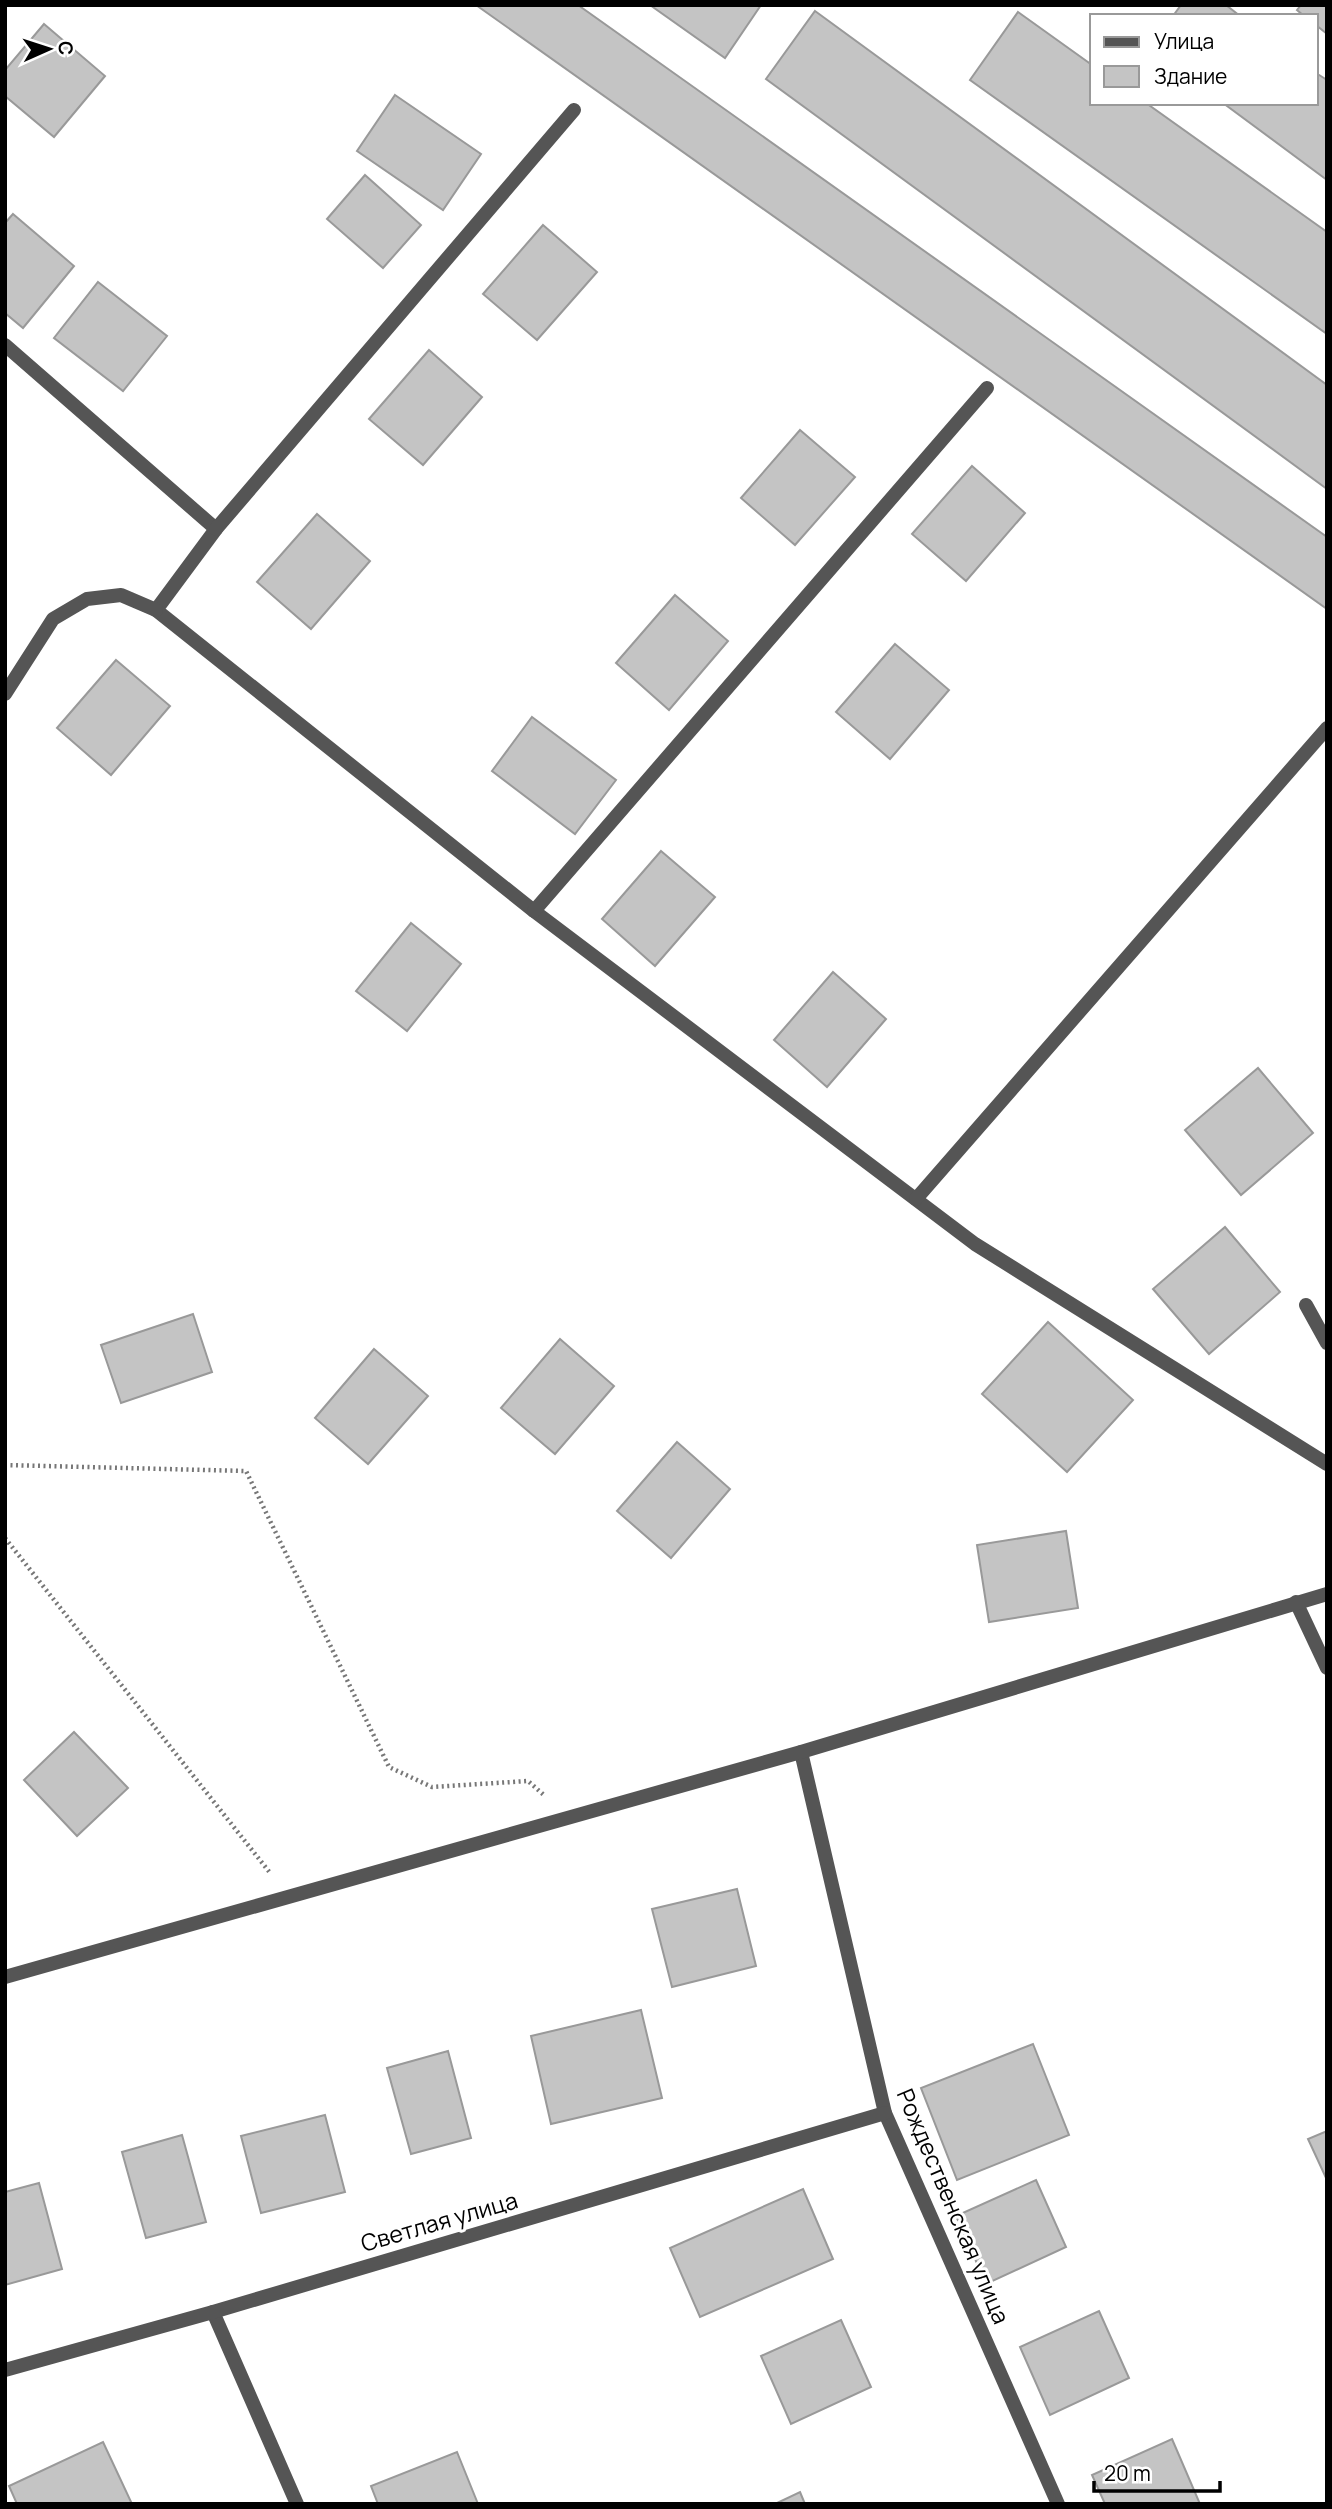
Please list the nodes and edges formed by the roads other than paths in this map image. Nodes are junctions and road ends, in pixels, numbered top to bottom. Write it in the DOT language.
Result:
graph roads {
  1 [pos="574,110"];
  2 [pos="5,345"];
  3 [pos="987,388"];
  4 [pos="216,529"];
  5 [pos="156,610"];
  6 [pos="5,694"];
  7 [pos="1327,728"];
  8 [pos="534,911"];
  9 [pos="916,1199"];
  10 [pos="1306,1305"];
  11 [pos="1327,1343"];
  12 [pos="1327,1464"];
  13 [pos="1327,1594"];
  14 [pos="1296,1602"];
  15 [pos="1327,1668"];
  16 [pos="801,1752"];
  17 [pos="5,1977"];
  18 [pos="885,2113"];
  19 [pos="213,2312"];
  20 [pos="5,2370"];
  21 [pos="297,2504"];
  22 [pos="1058,2504"];
  1 -- 4 [label="street"];
  2 -- 4 [label="street"];
  3 -- 8 [label="street"];
  4 -- 5 [label="street"];
  5 -- 6 [label="street"];
  5 -- 8 [label="street"];
  7 -- 9 [label="street"];
  8 -- 9 [label="street"];
  9 -- 12 [label="street"];
  10 -- 11 [label="street"];
  13 -- 14 [label="street"];
  14 -- 15 [label="street"];
  14 -- 16 [label="street"];
  16 -- 17 [label="street"];
  16 -- 18 [label="street, Рождественская улица"];
  18 -- 19 [label="street, Светлая улица"];
  18 -- 22 [label="street, Рождественская улица"];
  19 -- 20 [label="street, Светлая улица"];
  19 -- 21 [label="street"];
}
